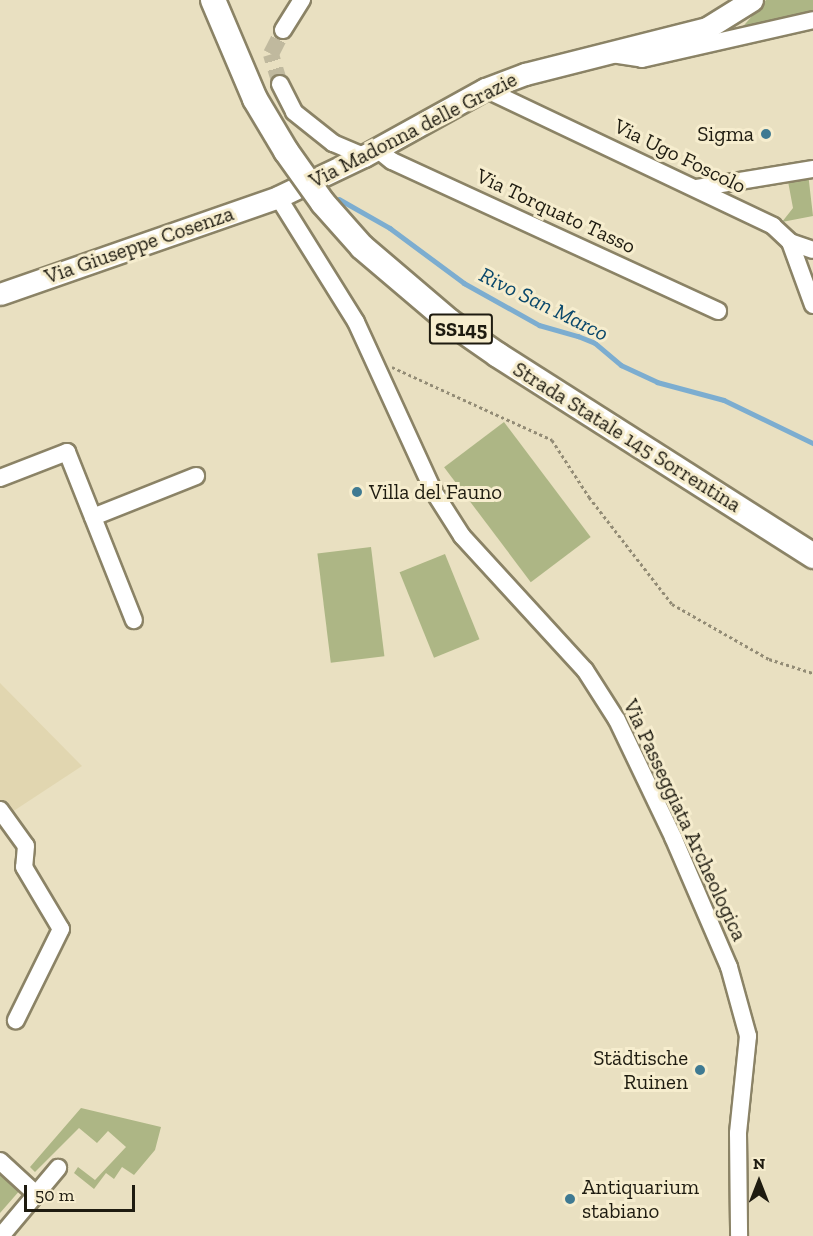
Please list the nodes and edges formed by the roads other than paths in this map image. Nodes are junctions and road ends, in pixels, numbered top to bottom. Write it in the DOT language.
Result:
graph roads {
  1 [pos="213,0"];
  2 [pos="302,0"];
  3 [pos="752,0"];
  4 [pos="813,20"];
  5 [pos="283,30"];
  6 [pos="606,53"];
  7 [pos="280,84"];
  8 [pos="486,89"];
  9 [pos="371,153"];
  10 [pos="813,169"];
  11 [pos="697,188"];
  12 [pos="278,197"];
  13 [pos="790,242"];
  14 [pos="813,250"];
  15 [pos="0,294"];
  16 [pos="813,305"];
  17 [pos="718,311"];
  18 [pos="196,476"];
  19 [pos="0,478"];
  20 [pos="93,517"];
  21 [pos="813,556"];
  22 [pos="134,620"];
  23 [pos="0,810"];
  24 [pos="16,1020"];
  25 [pos="0,1161"];
  26 [pos="58,1168"];
  27 [pos="36,1194"];
  28 [pos="1,1236"];
  29 [pos="739,1236"];
  1 -- 21 [label="highway, Strada Statale 145 Sorrentina / SS145, bridge"];
  2 -- 5 [label="street"];
  3 -- 6 [label="main road, Via Madonna delle Grazie"];
  4 -- 6 [label="street"];
  6 -- 8 [label="main road, Via Madonna delle Grazie"];
  7 -- 9 [label="street, Via Torquato Tasso"];
  8 -- 9 [label="main road, Via Madonna delle Grazie"];
  8 -- 11 [label="street, Via Ugo Foscolo"];
  9 -- 12 [label="main road, Via Madonna delle Grazie"];
  9 -- 17 [label="street, Via Torquato Tasso"];
  10 -- 11 [label="street"];
  11 -- 13 [label="street, Via Ugo Foscolo"];
  12 -- 15 [label="main road, Via Giuseppe Cosenza"];
  12 -- 29 [label="street, Via Passeggiata Archeologica"];
  13 -- 14 [label="street"];
  13 -- 16 [label="street"];
  18 -- 20 [label="street"];
  19 -- 20 [label="street"];
  20 -- 22 [label="street"];
  23 -- 24 [label="street"];
  25 -- 27 [label="street"];
  26 -- 27 [label="street"];
  27 -- 28 [label="street"];
}
